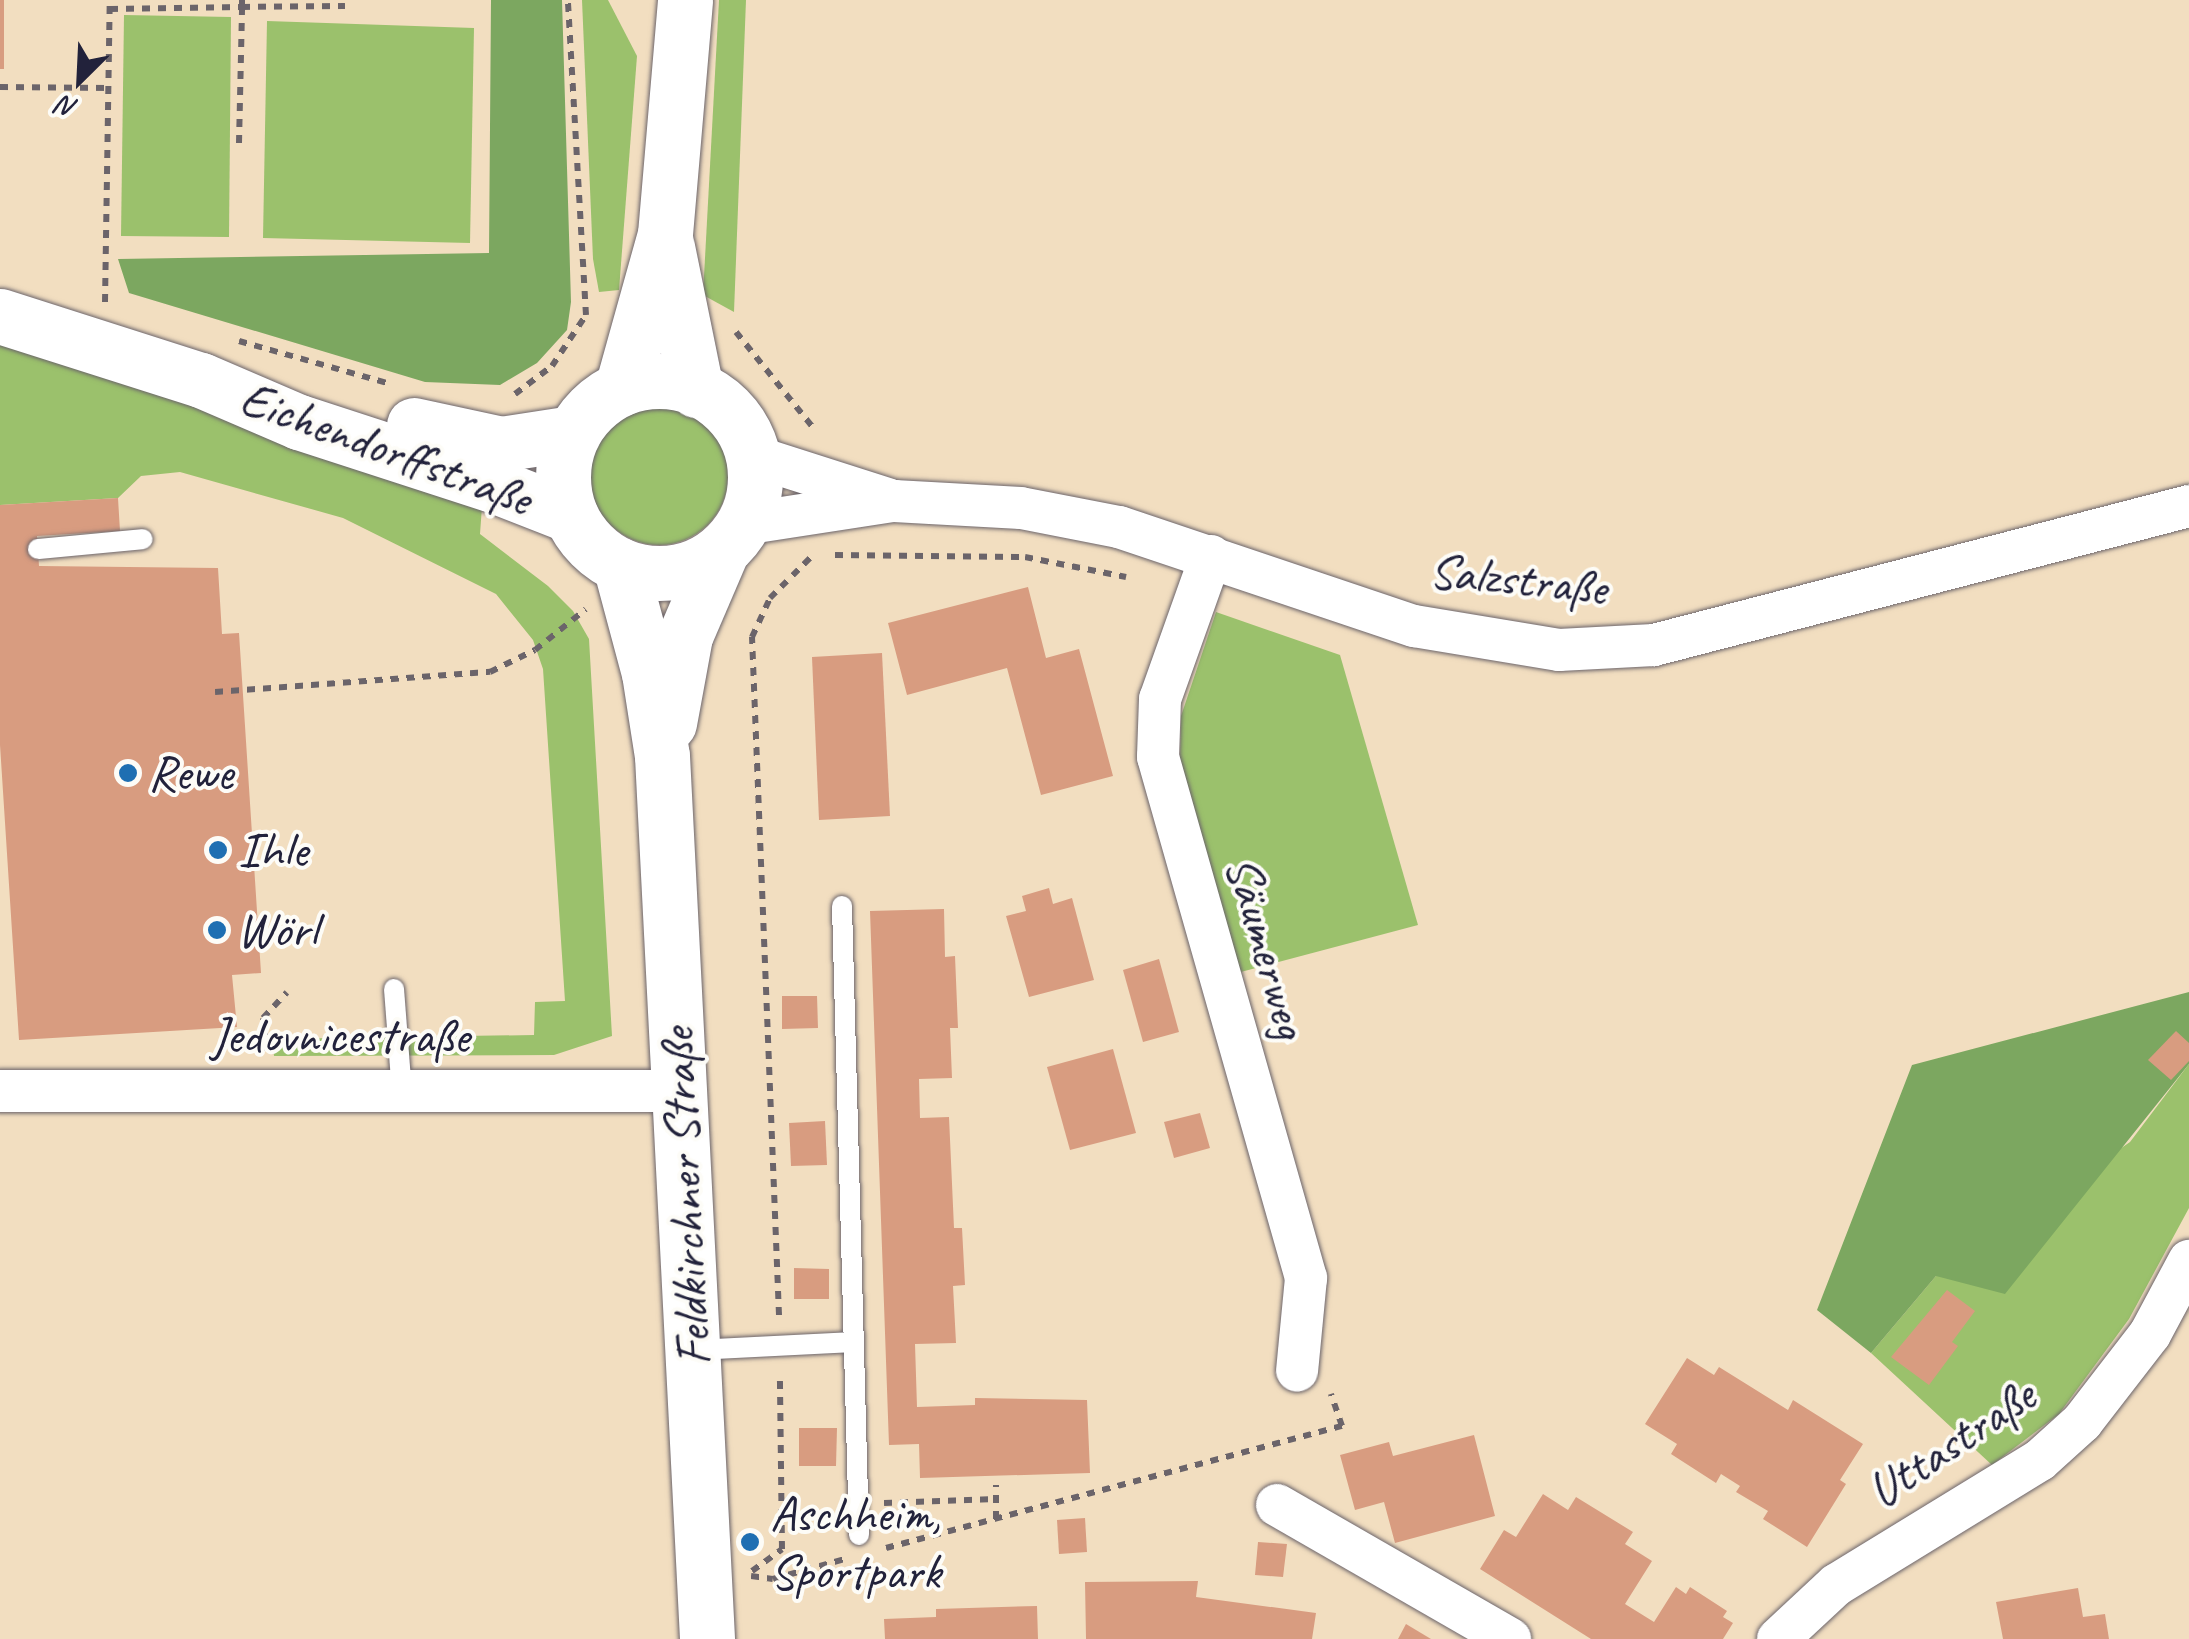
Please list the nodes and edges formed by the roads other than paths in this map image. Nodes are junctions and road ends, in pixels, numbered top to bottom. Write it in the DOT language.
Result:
graph roads {
  1 [pos="685,0"];
  2 [pos="665,234"];
  3 [pos="0,316"];
  4 [pos="201,380"];
  5 [pos="622,388"];
  6 [pos="696,390"];
  7 [pos="573,432"];
  8 [pos="753,456"];
  9 [pos="894,501"];
  10 [pos="2189,506"];
  11 [pos="570,515"];
  12 [pos="732,538"];
  13 [pos="143,540"];
  14 [pos="38,549"];
  15 [pos="1210,556"];
  16 [pos="620,565"];
  17 [pos="662,756"];
  18 [pos="842,906"];
  19 [pos="394,989"];
  20 [pos="0,1091"];
  21 [pos="680,1091"];
  22 [pos="402,1092"];
  23 [pos="2189,1261"];
  24 [pos="854,1342"];
  25 [pos="692,1350"];
  26 [pos="1297,1371"];
  27 [pos="1277,1505"];
  28 [pos="864,1544"];
  29 [pos="707,1639"];
  30 [pos="1510,1639"];
  31 [pos="1778,1639"];
  1 -- 2 [label="main road"];
  2 -- 5 [label="main road"];
  2 -- 6 [label="main road"];
  3 -- 4 [label="main road, Eichendorffstraße"];
  4 -- 7 [label="main road, Eichendorffstraße"];
  4 -- 11 [label="main road, Eichendorffstraße"];
  5 -- 6 [label="main road"];
  5 -- 7 [label="main road"];
  6 -- 8 [label="main road"];
  7 -- 11 [label="main road"];
  8 -- 9 [label="street, Salzstraße"];
  8 -- 12 [label="main road"];
  9 -- 12 [label="street, Salzstraße"];
  9 -- 15 [label="street, Salzstraße"];
  10 -- 15 [label="street, Salzstraße"];
  11 -- 16 [label="main road"];
  12 -- 16 [label="main road"];
  12 -- 17 [label="main road, Feldkirchner Straße"];
  13 -- 14 [label="lane"];
  15 -- 26 [label="street, Säumerweg"];
  16 -- 17 [label="main road, Feldkirchner Straße"];
  17 -- 21 [label="main road, Feldkirchner Straße"];
  18 -- 24 [label="lane"];
  19 -- 22 [label="lane"];
  20 -- 22 [label="street, Jedovnicestraße"];
  21 -- 22 [label="street, Jedovnicestraße"];
  21 -- 25 [label="main road, Feldkirchner Straße"];
  23 -- 31 [label="street, Uttastraße"];
  24 -- 25 [label="lane"];
  24 -- 28 [label="lane"];
  25 -- 29 [label="main road, Feldkirchner Straße"];
  27 -- 30 [label="street"];
}
